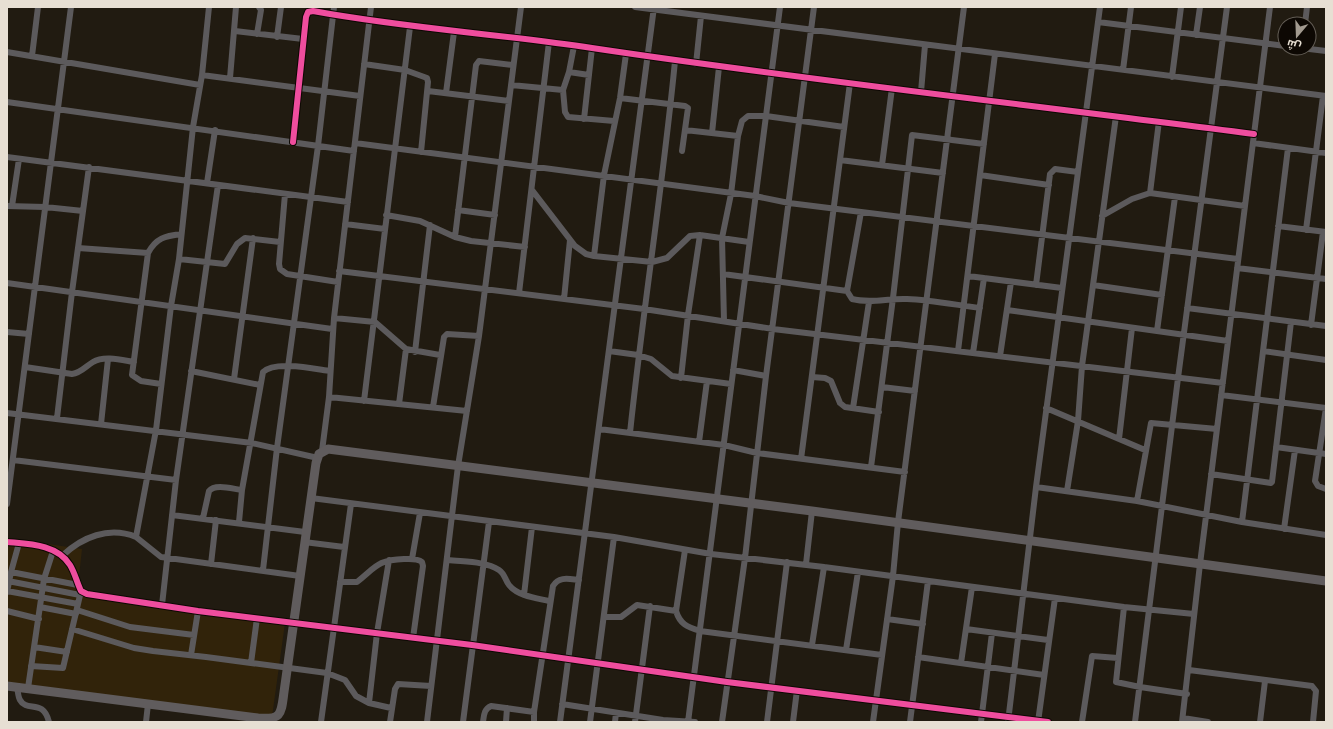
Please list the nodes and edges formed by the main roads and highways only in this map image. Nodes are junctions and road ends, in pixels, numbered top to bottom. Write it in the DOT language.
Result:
graph roads {
  1 [pos="1326,581"];
  2 [pos="7,686"];
  3 [pos="278,719"];
  1 -- 3 [label="main road"];
  2 -- 3 [label="main road"];
}
